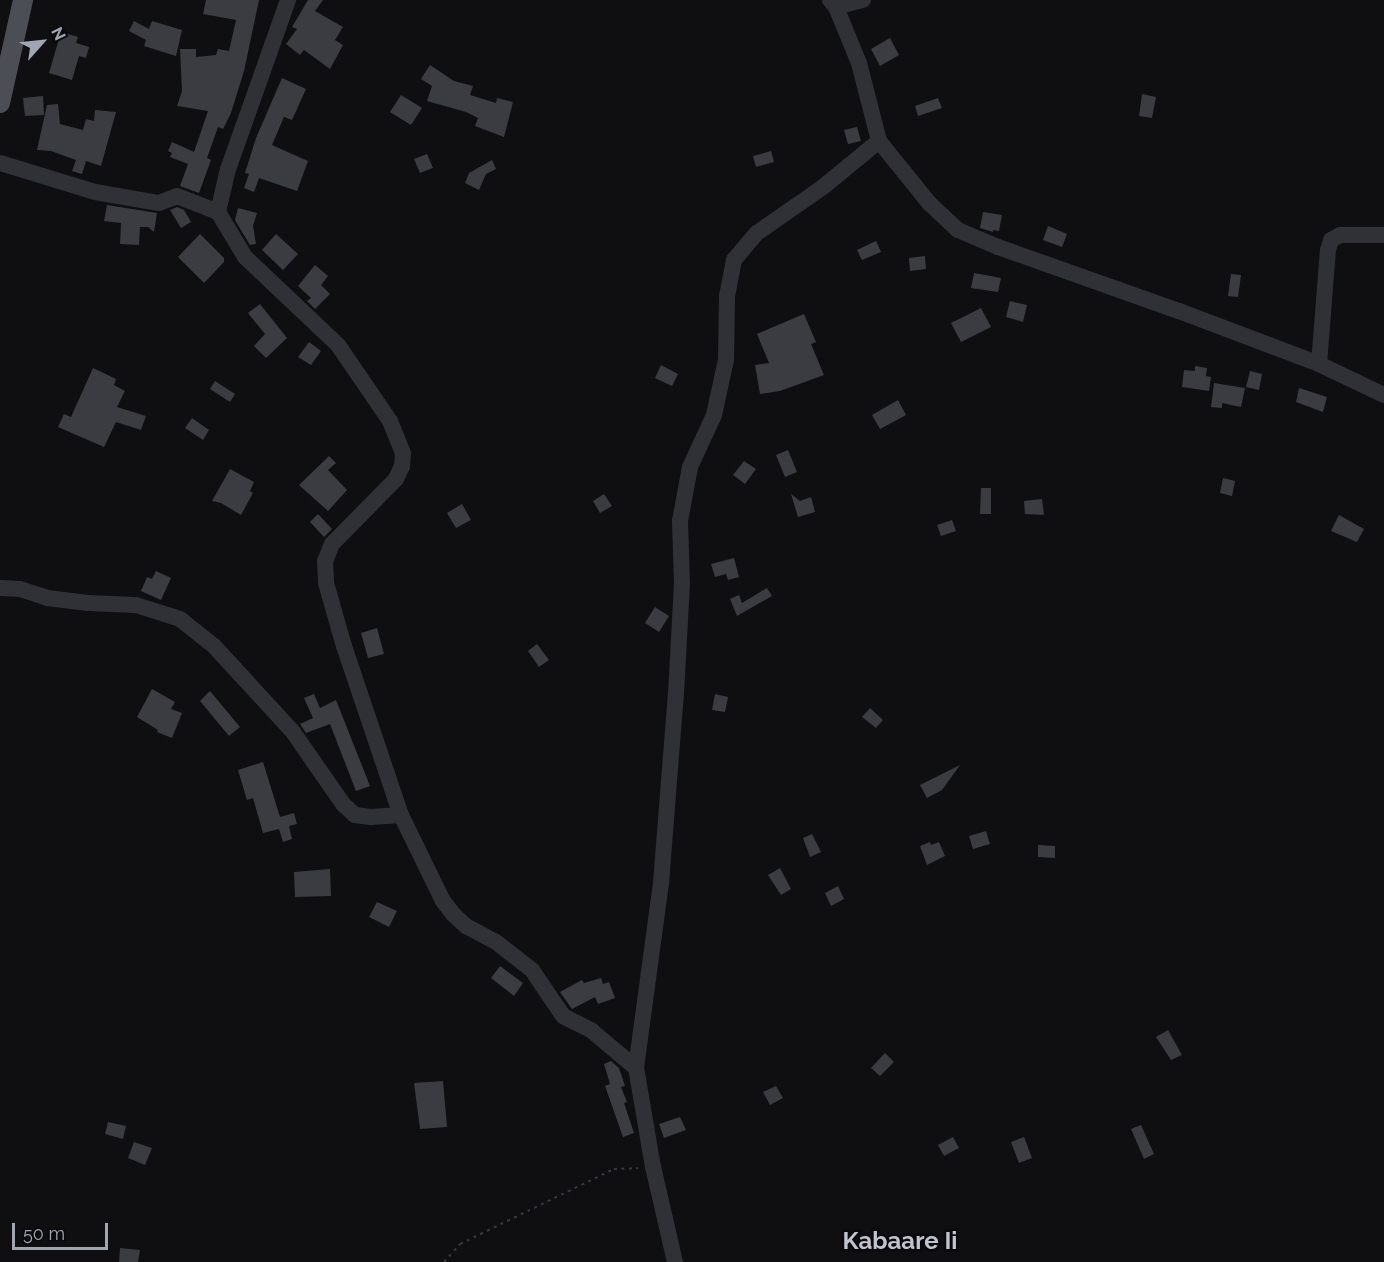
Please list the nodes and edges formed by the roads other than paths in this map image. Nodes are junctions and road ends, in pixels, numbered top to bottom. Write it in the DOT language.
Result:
graph roads {
  1 [pos="23,0"];
  2 [pos="288,0"];
  3 [pos="862,0"];
  4 [pos="833,3"];
  5 [pos="0,103"];
  6 [pos="879,141"];
  7 [pos="0,163"];
  8 [pos="218,212"];
  9 [pos="1384,235"];
  10 [pos="1319,364"];
  11 [pos="1384,395"];
  12 [pos="0,588"];
  13 [pos="401,815"];
  14 [pos="636,1068"];
  15 [pos="675,1262"];
  1 -- 5 [label="main road"];
  2 -- 8 [label="street"];
  3 -- 4 [label="street"];
  4 -- 6 [label="street"];
  6 -- 10 [label="street"];
  6 -- 14 [label="street"];
  7 -- 8 [label="street"];
  8 -- 13 [label="street"];
  9 -- 10 [label="street"];
  10 -- 11 [label="street"];
  12 -- 13 [label="street"];
  13 -- 14 [label="street"];
  14 -- 15 [label="street"];
}
